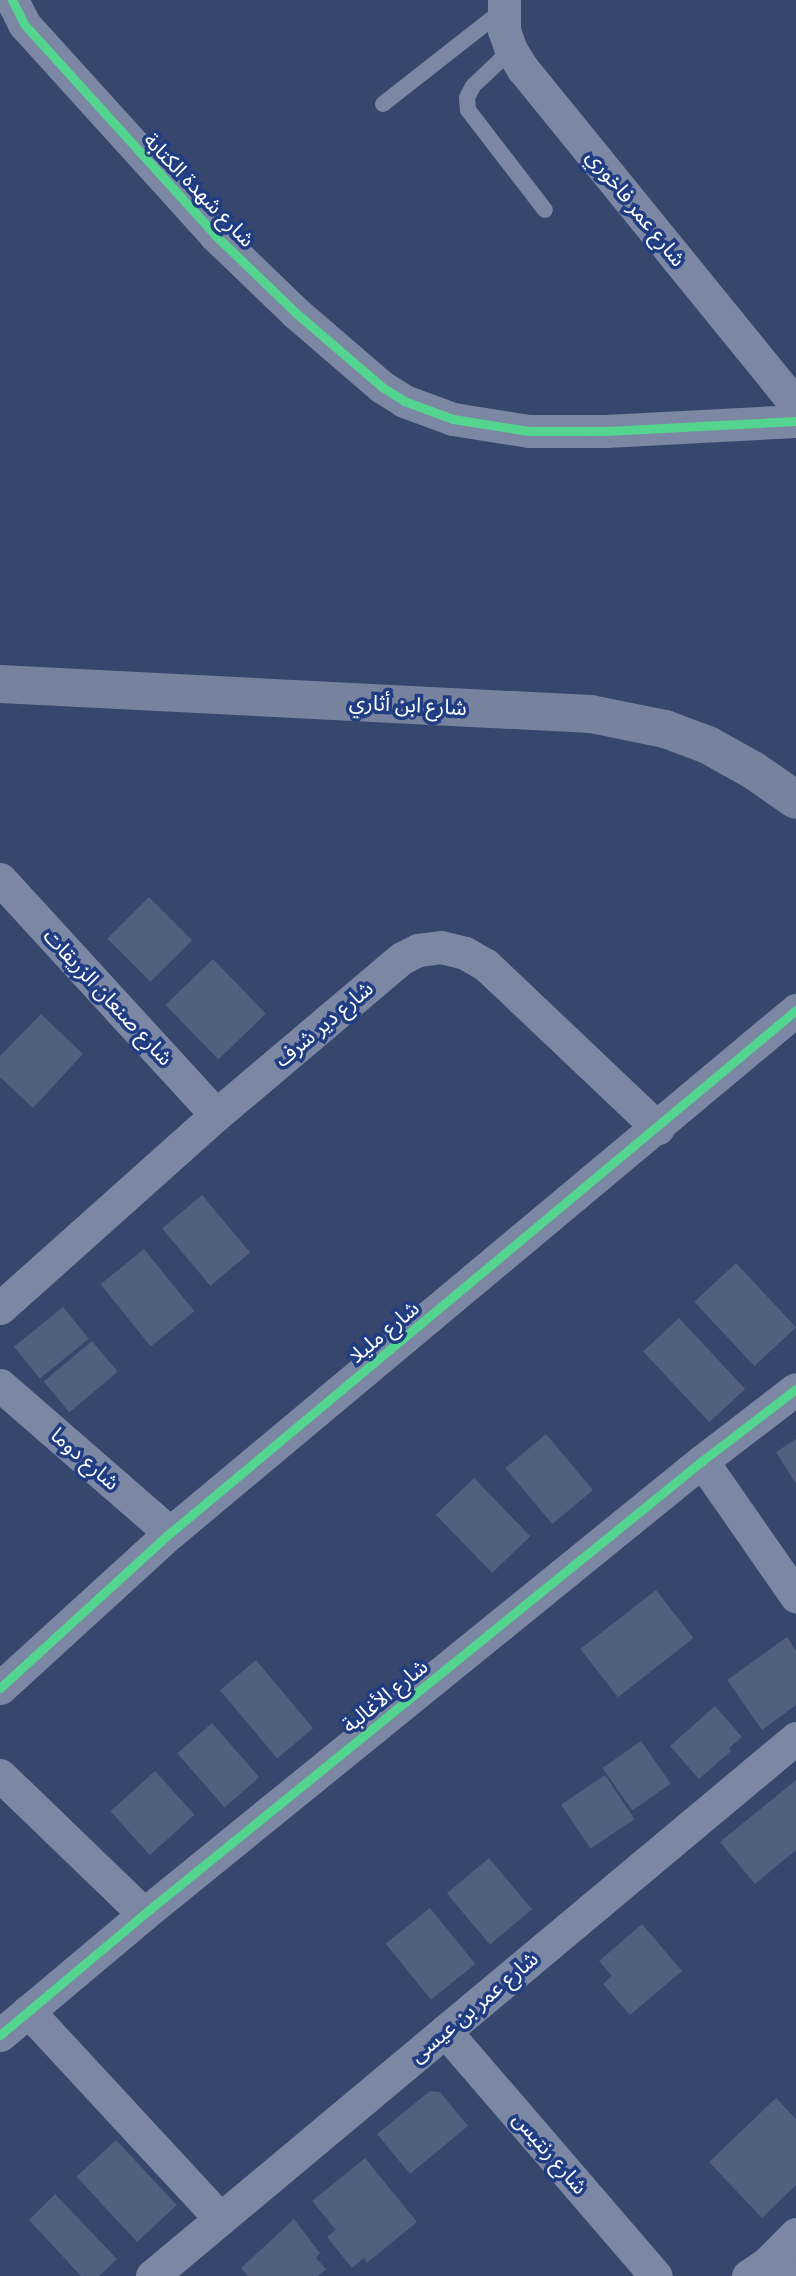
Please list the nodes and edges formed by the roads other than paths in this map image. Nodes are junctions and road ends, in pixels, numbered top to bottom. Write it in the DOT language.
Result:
graph roads {
  1 [pos="12,0"];
  2 [pos="503,5"];
  3 [pos="511,50"];
  4 [pos="383,104"];
  5 [pos="545,210"];
  6 [pos="796,405"];
  7 [pos="796,421"];
  8 [pos="0,684"];
  9 [pos="796,800"];
  10 [pos="0,879"];
  11 [pos="796,1010"];
  12 [pos="216,1115"];
  13 [pos="658,1128"];
  14 [pos="0,1308"];
  15 [pos="0,1385"];
  16 [pos="796,1389"];
  17 [pos="702,1461"];
  18 [pos="170,1533"];
  19 [pos="796,1597"];
  20 [pos="0,1688"];
  21 [pos="796,1738"];
  22 [pos="0,1775"];
  23 [pos="144,1914"];
  24 [pos="28,2011"];
  25 [pos="445,2031"];
  26 [pos="0,2035"];
  27 [pos="220,2218"];
  28 [pos="796,2234"];
  29 [pos="770,2272"];
  30 [pos="152,2276"];
  31 [pos="656,2276"];
  1 -- 7 [label="street, شارع شهدة الكتابة"];
  2 -- 3 [label="street, شارع عمر فاخوري"];
  2 -- 4 [label="lane"];
  3 -- 5 [label="lane"];
  3 -- 6 [label="street, شارع عمر فاخوري"];
  8 -- 9 [label="street, شارع ابن أثاري"];
  10 -- 12 [label="street, شارع صنعان الزريقات"];
  11 -- 13 [label="street, شارع مليلا"];
  12 -- 13 [label="street, شارع دير شرف"];
  12 -- 14 [label="street, شارع دير شرف"];
  13 -- 18 [label="street, شارع مليلا"];
  15 -- 18 [label="street, شارع دوما"];
  16 -- 17 [label="street, شارع الأغالبة"];
  17 -- 19 [label="street"];
  17 -- 23 [label="street, شارع الأغالبة"];
  18 -- 20 [label="street, شارع مليلا"];
  21 -- 25 [label="street, شارع عمر بن عيسى"];
  22 -- 23 [label="street"];
  23 -- 24 [label="street, شارع الأغالبة"];
  24 -- 26 [label="street, شارع الأغالبة"];
  24 -- 27 [label="street"];
  25 -- 27 [label="street, شارع عمر بن عيسى"];
  25 -- 31 [label="street, شارع رنتيس"];
  27 -- 30 [label="street, شارع عمر بن عيسى"];
  28 -- 29 [label="street"];
}
